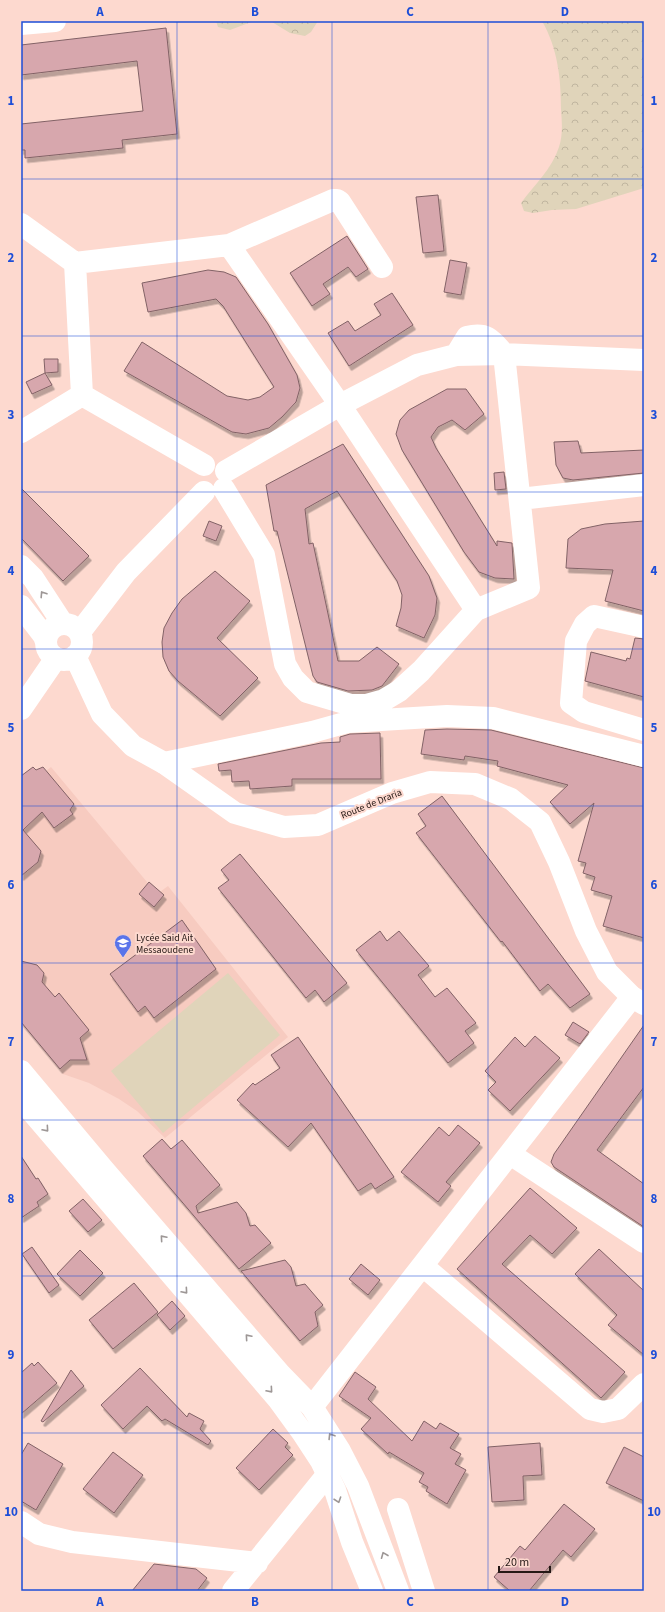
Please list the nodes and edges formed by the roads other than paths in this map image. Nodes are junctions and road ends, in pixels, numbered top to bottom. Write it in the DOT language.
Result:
graph roads {
  1 [pos="55,21"];
  2 [pos="21,24"];
  3 [pos="21,224"];
  4 [pos="229,245"];
  5 [pos="75,263"];
  6 [pos="382,267"];
  7 [pos="504,354"];
  8 [pos="644,360"];
  9 [pos="82,394"];
  10 [pos="340,405"];
  11 [pos="21,432"];
  12 [pos="218,484"];
  13 [pos="644,485"];
  14 [pos="520,499"];
  15 [pos="21,566"];
  16 [pos="21,606"];
  17 [pos="476,610"];
  18 [pos="644,627"];
  19 [pos="72,628"];
  20 [pos="59,652"];
  21 [pos="21,709"];
  22 [pos="644,730"];
  23 [pos="644,756"];
  24 [pos="164,763"];
  25 [pos="638,1001"];
  26 [pos="21,1070"];
  27 [pos="21,1099"];
  28 [pos="510,1154"];
  29 [pos="644,1242"];
  30 [pos="423,1266"];
  31 [pos="644,1384"];
  32 [pos="312,1407"];
  33 [pos="327,1475"];
  34 [pos="398,1509"];
  35 [pos="21,1522"];
  36 [pos="257,1563"];
  37 [pos="233,1591"];
  38 [pos="372,1591"];
  39 [pos="398,1591"];
  40 [pos="424,1591"];
  1 -- 2 [label="street"];
  3 -- 5 [label="street"];
  4 -- 5 [label="street"];
  4 -- 6 [label="street"];
  4 -- 10 [label="street"];
  5 -- 9 [label="street"];
  7 -- 8 [label="street"];
  7 -- 10 [label="street"];
  7 -- 14 [label="street"];
  9 -- 11 [label="street"];
  9 -- 12 [label="street"];
  10 -- 12 [label="street"];
  10 -- 17 [label="street"];
  12 -- 17 [label="street"];
  12 -- 19 [label="street"];
  13 -- 14 [label="street"];
  14 -- 17 [label="street"];
  19 -- 15 [label="street, one-way"];
  16 -- 20 [label="street, Route de Draria"];
  18 -- 22 [label="street"];
  19 -- 20 [label="street"];
  19 -- 20 [label="street"];
  20 -- 21 [label="street"];
  20 -- 24 [label="street, Route de Draria"];
  23 -- 24 [label="street"];
  24 -- 25 [label="street, Route de Draria"];
  25 -- 28 [label="street"];
  32 -- 26 [label="street, one-way"];
  27 -- 33 [label="street, one-way"];
  28 -- 29 [label="street"];
  28 -- 30 [label="street"];
  30 -- 31 [label="street"];
  30 -- 32 [label="street"];
  39 -- 32 [label="street, one-way"];
  33 -- 36 [label="street"];
  33 -- 38 [label="street, one-way"];
  34 -- 40 [label="street"];
  35 -- 36 [label="street"];
  36 -- 37 [label="street"];
}
